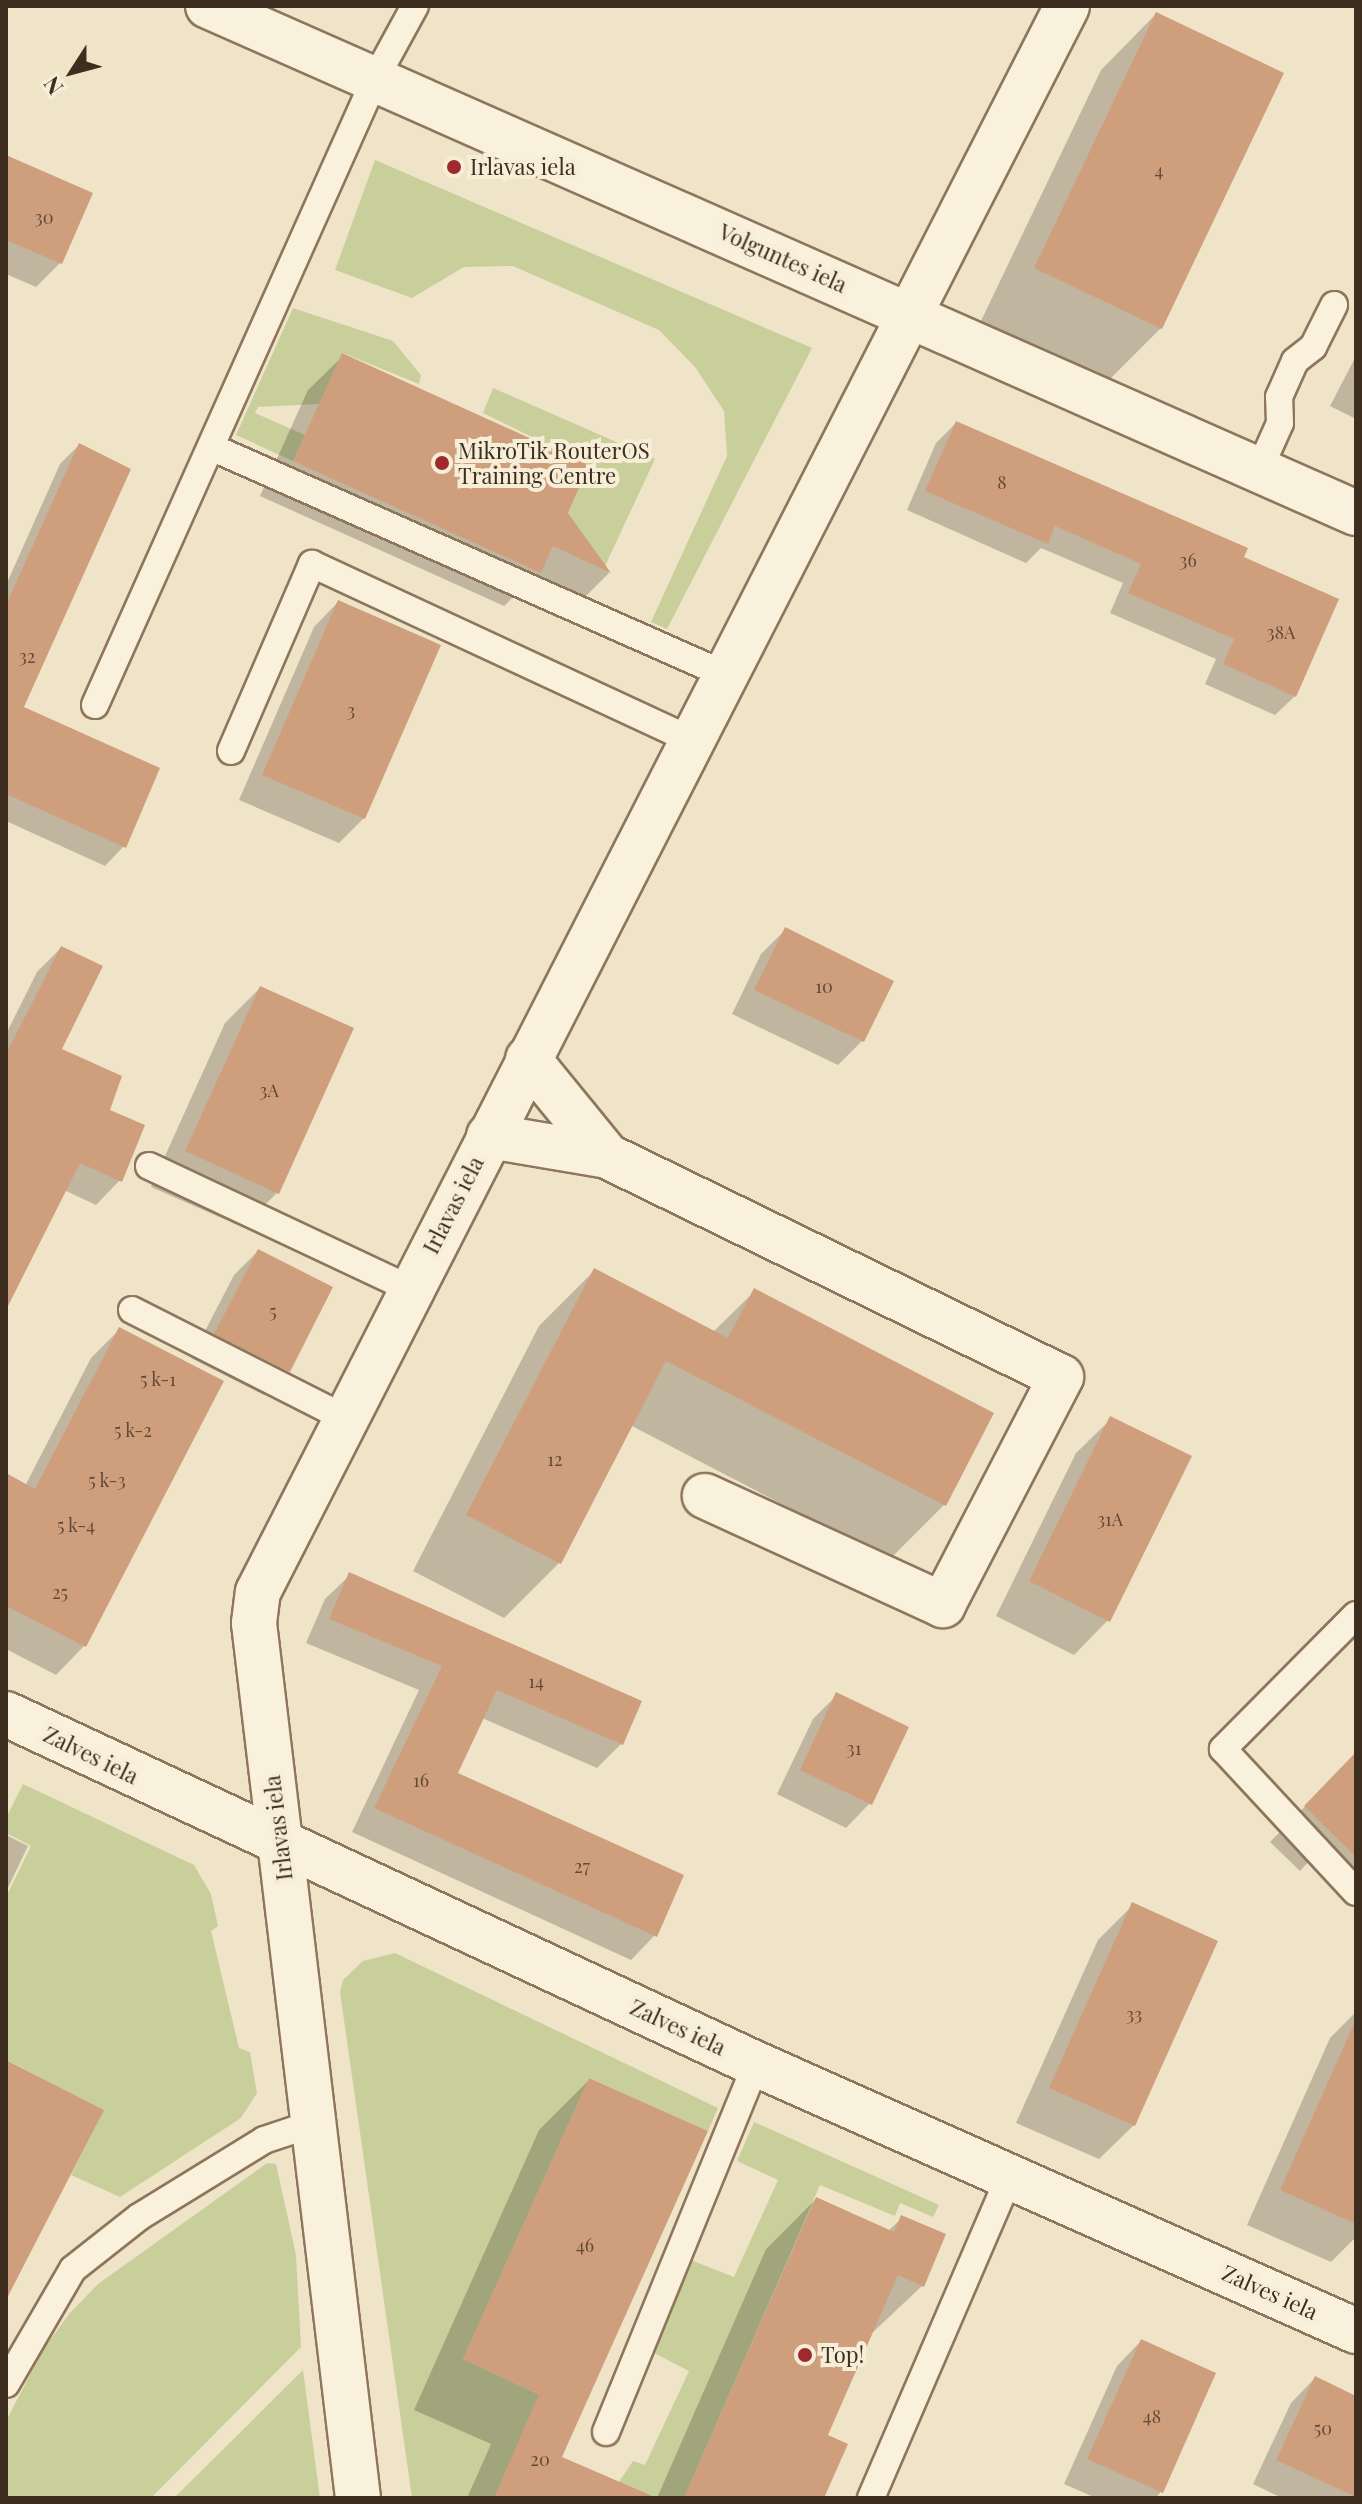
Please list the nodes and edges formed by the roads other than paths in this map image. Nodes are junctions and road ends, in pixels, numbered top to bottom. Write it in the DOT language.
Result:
graph roads {
  1 [pos="208,6"];
  2 [pos="415,6"];
  3 [pos="1067,6"];
  4 [pos="375,79"];
  5 [pos="1334,305"];
  6 [pos="912,315"];
  7 [pos="211,447"];
  8 [pos="1259,470"];
  9 [pos="1356,513"];
  10 [pos="726,675"];
  11 [pos="95,705"];
  12 [pos="692,740"];
  13 [pos="231,751"];
  14 [pos="528,1059"];
  15 [pos="489,1136"];
  16 [pos="607,1156"];
  17 [pos="149,1166"];
  18 [pos="410,1289"];
  19 [pos="132,1310"];
  20 [pos="345,1418"];
  21 [pos="705,1496"];
  22 [pos="1356,1615"];
  23 [pos="6,1714"];
  24 [pos="281,1846"];
  25 [pos="1356,1892"];
  26 [pos="756,2064"];
  27 [pos="312,2124"];
  28 [pos="1009,2177"];
  29 [pos="1356,2331"];
  30 [pos="6,2384"];
  31 [pos="606,2432"];
  32 [pos="358,2498"];
  33 [pos="871,2498"];
  1 -- 4 [label="street, Volguntes iela"];
  2 -- 4 [label="lane"];
  3 -- 6 [label="street, Irlavas iela"];
  4 -- 6 [label="street, Volguntes iela"];
  4 -- 7 [label="lane"];
  5 -- 8 [label="lane"];
  6 -- 8 [label="street, Volguntes iela"];
  6 -- 10 [label="street, Irlavas iela"];
  7 -- 10 [label="lane"];
  7 -- 11 [label="lane"];
  8 -- 9 [label="street, Volguntes iela"];
  10 -- 12 [label="street, Irlavas iela"];
  12 -- 13 [label="lane"];
  12 -- 14 [label="street, Irlavas iela"];
  14 -- 15 [label="street, Irlavas iela"];
  14 -- 16 [label="street"];
  15 -- 16 [label="street"];
  15 -- 18 [label="street, Irlavas iela"];
  16 -- 21 [label="street"];
  17 -- 18 [label="lane"];
  18 -- 20 [label="street, Irlavas iela"];
  19 -- 20 [label="lane"];
  20 -- 24 [label="street, Irlavas iela"];
  22 -- 25 [label="lane"];
  23 -- 24 [label="street, Zalves iela"];
  24 -- 26 [label="street, Zalves iela"];
  24 -- 27 [label="street, Irlavas iela"];
  26 -- 28 [label="street, Zalves iela"];
  26 -- 31 [label="lane"];
  27 -- 30 [label="lane"];
  27 -- 32 [label="street, Irlavas iela"];
  28 -- 29 [label="street, Zalves iela"];
  28 -- 33 [label="lane"];
}
